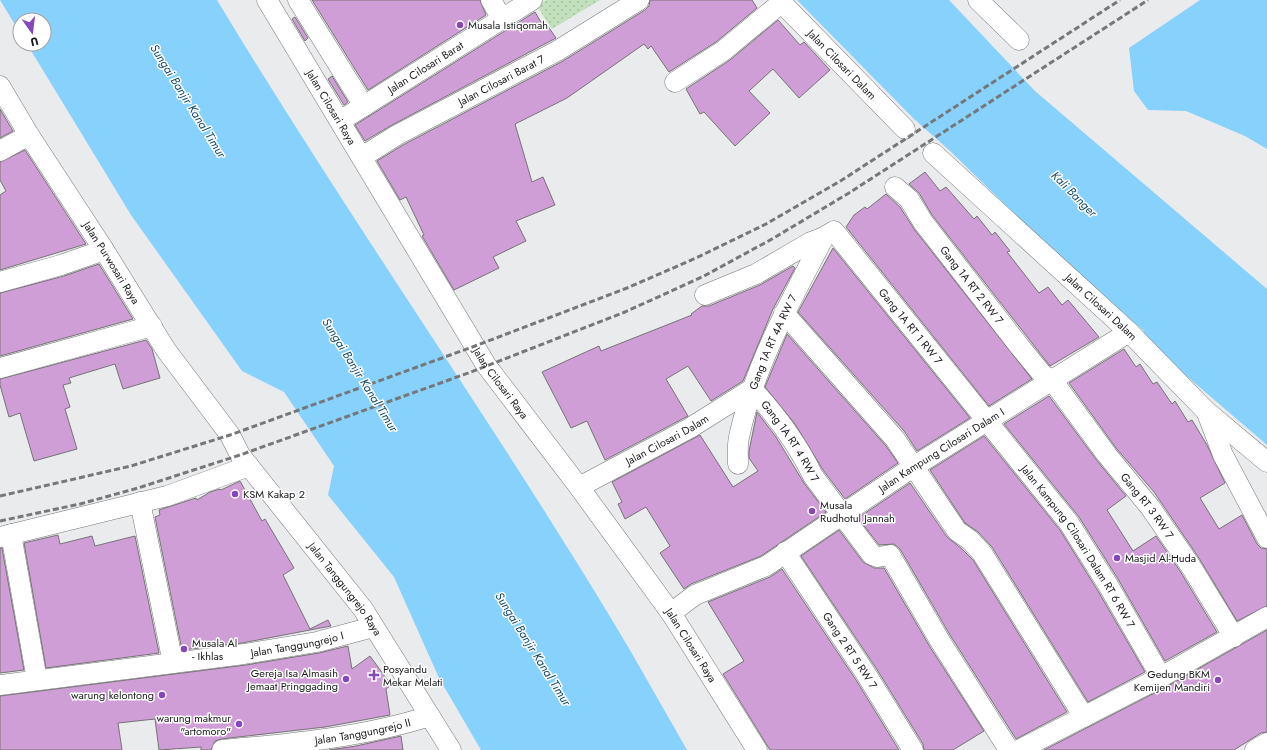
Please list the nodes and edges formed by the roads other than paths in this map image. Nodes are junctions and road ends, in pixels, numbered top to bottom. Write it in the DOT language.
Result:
graph roads {
  1 [pos="267,0"];
  2 [pos="298,0"];
  3 [pos="491,0"];
  4 [pos="532,0"];
  5 [pos="639,0"];
  6 [pos="978,0"];
  7 [pos="780,2"];
  8 [pos="502,19"];
  9 [pos="1019,40"];
  10 [pos="675,82"];
  11 [pos="0,86"];
  12 [pos="364,106"];
  13 [pos="340,121"];
  14 [pos="905,129"];
  15 [pos="29,135"];
  16 [pos="0,151"];
  17 [pos="933,152"];
  18 [pos="362,157"];
  19 [pos="895,187"];
  20 [pos="829,234"];
  21 [pos="104,250"];
  22 [pos="0,282"];
  23 [pos="705,294"];
  24 [pos="784,313"];
  25 [pos="152,326"];
  26 [pos="1129,332"];
  27 [pos="0,368"];
  28 [pos="1052,380"];
  29 [pos="752,389"];
  30 [pos="1206,411"];
  31 [pos="987,422"];
  32 [pos="230,435"];
  33 [pos="1267,462"];
  34 [pos="738,464"];
  35 [pos="249,466"];
  36 [pos="912,467"];
  37 [pos="579,487"];
  38 [pos="140,502"];
  39 [pos="841,513"];
  40 [pos="6,536"];
  41 [pos="1267,538"];
  42 [pos="786,552"];
  43 [pos="671,613"];
  44 [pos="1267,617"];
  45 [pos="373,627"];
  46 [pos="1234,637"];
  47 [pos="173,663"];
  48 [pos="1161,677"];
  49 [pos="38,680"];
  50 [pos="0,685"];
  51 [pos="430,716"];
  52 [pos="1084,717"];
  53 [pos="1267,743"];
  54 [pos="222,750"];
  55 [pos="451,750"];
  56 [pos="757,750"];
  57 [pos="913,750"];
  58 [pos="1009,750"];
  59 [pos="1019,750"];
  60 [pos="1255,750"];
  1 -- 13 [label="street, Jalan Cilosari Raya"];
  2 -- 12 [label="street"];
  3 -- 8 [label="street"];
  4 -- 8 [label="street, Jalan Cilosari Barat"];
  5 -- 18 [label="street, Jalan Cilosari Barat 7"];
  6 -- 9 [label="street"];
  7 -- 10 [label="street"];
  7 -- 14 [label="street, Jalan Cilosari Dalam"];
  8 -- 12 [label="street, Jalan Cilosari Barat"];
  11 -- 15 [label="street, Jalan Purwosari Raya"];
  12 -- 13 [label="street, Jalan Cilosari Barat"];
  13 -- 18 [label="street, Jalan Cilosari Raya"];
  15 -- 16 [label="street"];
  15 -- 21 [label="street, Jalan Purwosari Raya"];
  17 -- 26 [label="street, Jalan Cilosari Dalam"];
  18 -- 37 [label="street, Jalan Cilosari Raya"];
  19 -- 28 [label="street, Gang 1A RT 2 RW 7"];
  20 -- 23 [label="street"];
  20 -- 24 [label="street, Gang 1A RT 4A RW 7"];
  20 -- 31 [label="street, Gang 1A RT 1 RW 7"];
  21 -- 22 [label="street"];
  21 -- 25 [label="street, Jalan Purwosari Raya"];
  24 -- 29 [label="street, Gang 1A RT 4A RW 7"];
  24 -- 36 [label="street"];
  25 -- 27 [label="street"];
  25 -- 32 [label="street, Jalan Purwosari Raya"];
  26 -- 28 [label="street, Jalan Kampung Cilosari Dalam I"];
  26 -- 30 [label="street, Jalan Cilosari Dalam"];
  28 -- 31 [label="street, Jalan Kampung Cilosari Dalam I"];
  28 -- 46 [label="street, Gang RT 3 RW 7"];
  29 -- 34 [label="street, Gang 1A RT 4A RW 7"];
  29 -- 37 [label="street, Jalan Cilosari Dalam"];
  29 -- 39 [label="street, Gang 1A RT 4 RW 7"];
  30 -- 33 [label="street, Jalan Cilosari Dalam"];
  30 -- 41 [label="street"];
  31 -- 36 [label="street, Jalan Kampung Cilosari Dalam I"];
  31 -- 48 [label="street, Jalan Kampung Cilosari Dalam RT 6 RW 7"];
  32 -- 35 [label="street, Jalan Tanggungrejo Raya"];
  35 -- 38 [label="street"];
  35 -- 45 [label="street, Jalan Tanggungrejo Raya"];
  36 -- 39 [label="street, Jalan Kampung Cilosari Dalam I"];
  36 -- 52 [label="street"];
  37 -- 43 [label="street, Jalan Cilosari Raya"];
  38 -- 40 [label="street"];
  38 -- 47 [label="street"];
  39 -- 42 [label="street, Jalan Kampung Cilosari Dalam I"];
  39 -- 58 [label="street, Gang 1A RT 4 RW 7"];
  40 -- 49 [label="street"];
  42 -- 43 [label="street, Jalan Kampung Cilosari Dalam I"];
  42 -- 57 [label="street, Gang 2 RT 5 RW 7"];
  43 -- 56 [label="street, Jalan Cilosari Raya"];
  44 -- 46 [label="street"];
  45 -- 47 [label="street, Jalan Tanggungrejo I"];
  45 -- 51 [label="street, Jalan Tanggungrejo Raya"];
  46 -- 48 [label="street"];
  47 -- 49 [label="street, Jalan Tanggungrejo I"];
  48 -- 52 [label="street"];
  49 -- 50 [label="street, Jalan Tanggungrejo I"];
  51 -- 54 [label="street, Jalan Tanggungrejo II"];
  51 -- 55 [label="street, Jalan Tanggungrejo Raya"];
  52 -- 59 [label="street"];
  53 -- 60 [label="street"];
}
